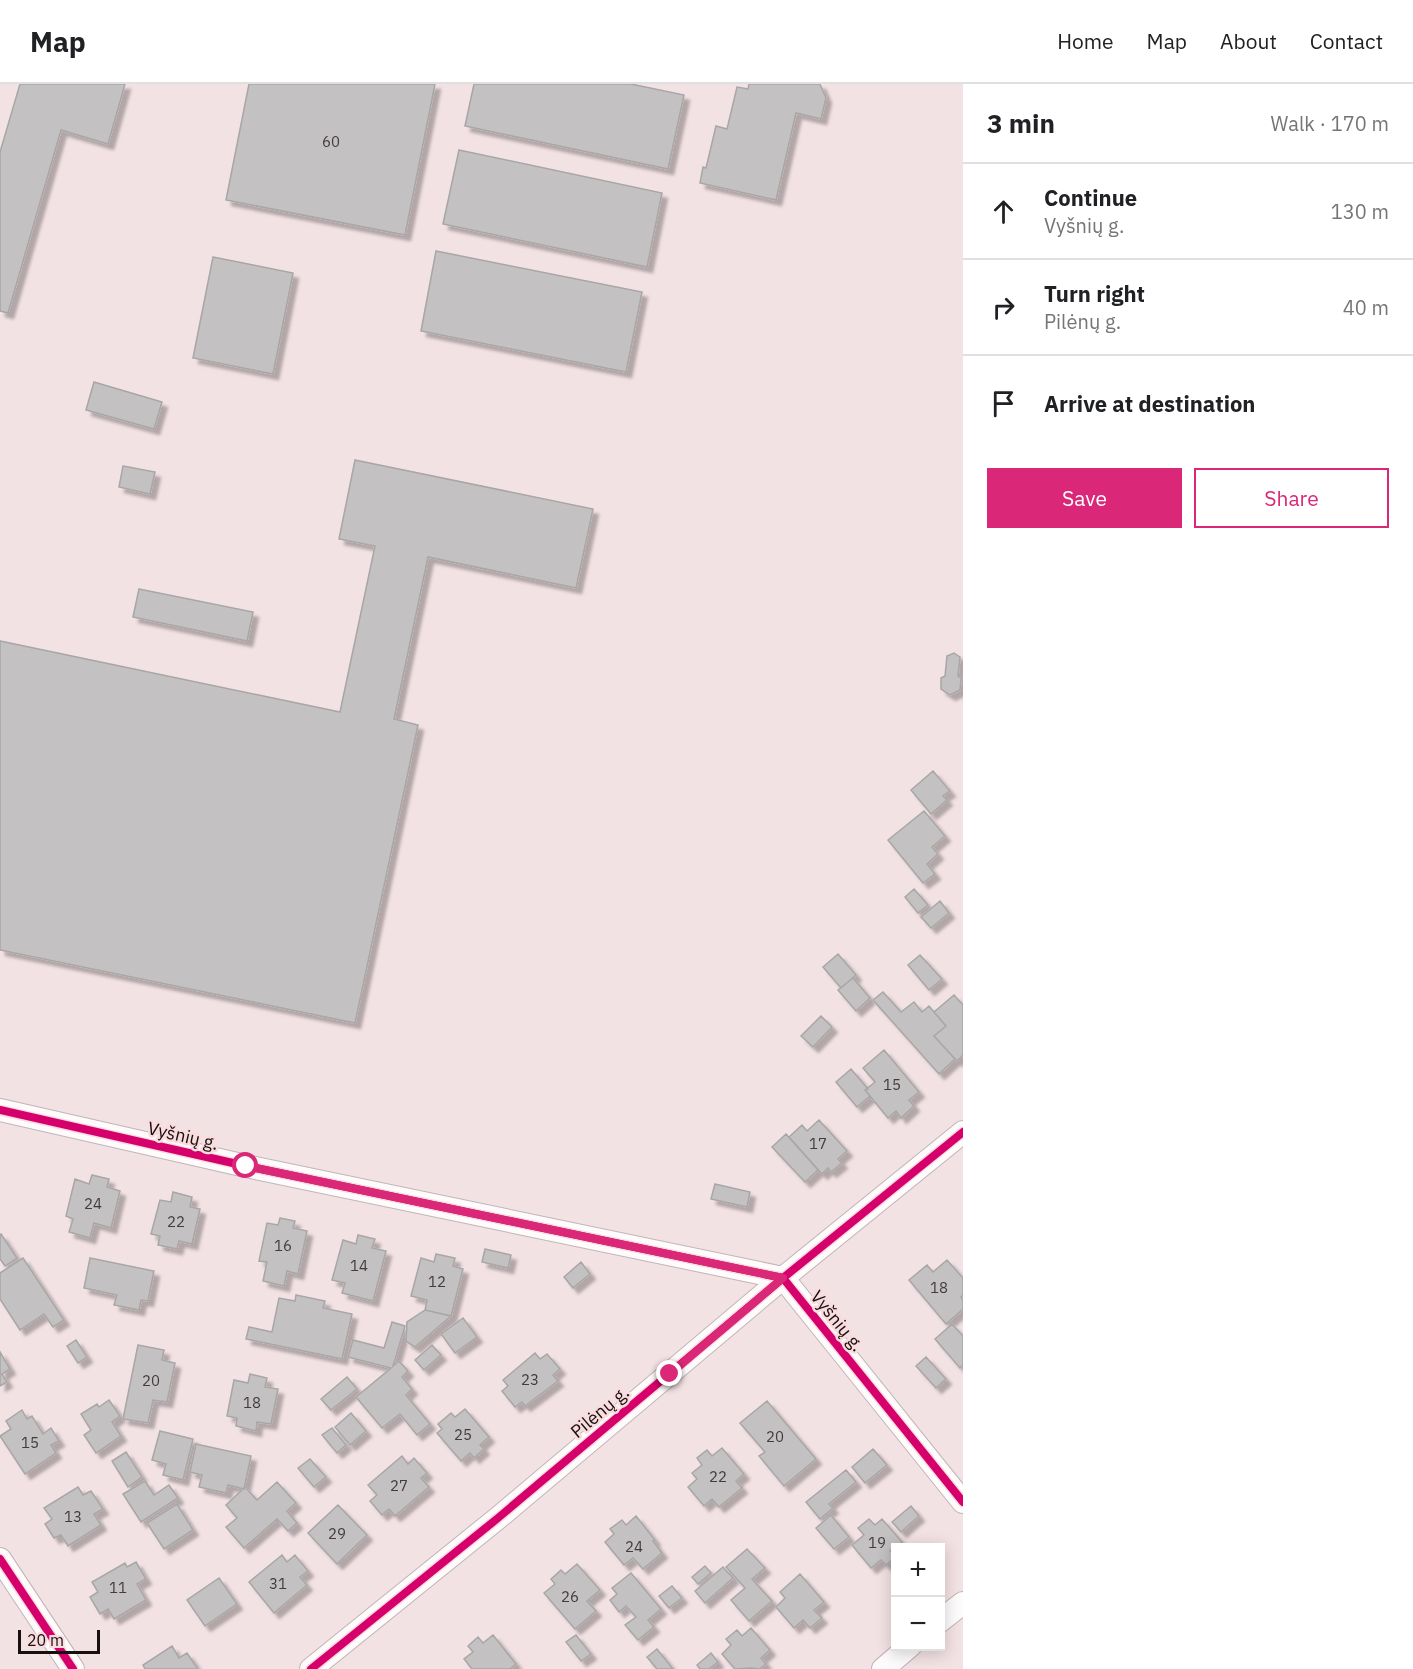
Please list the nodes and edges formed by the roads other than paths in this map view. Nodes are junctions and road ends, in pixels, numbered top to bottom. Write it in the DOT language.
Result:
graph roads {
  1 [pos="0,1110"];
  2 [pos="963,1132"];
  3 [pos="783,1278"];
  4 [pos="963,1502"];
  5 [pos="0,1559"];
  6 [pos="963,1603"];
  7 [pos="945,1617"];
  8 [pos="905,1651"];
  9 [pos="73,1669"];
  10 [pos="311,1669"];
  11 [pos="883,1669"];
  1 -- 3 [label="street, Vyšnių g."];
  2 -- 3 [label="street, Pilėnų g."];
  3 -- 4 [label="street, Vyšnių g."];
  3 -- 10 [label="street, Pilėnų g."];
  5 -- 9 [label="street"];
  6 -- 7 [label="street"];
  8 -- 11 [label="street"];
}
